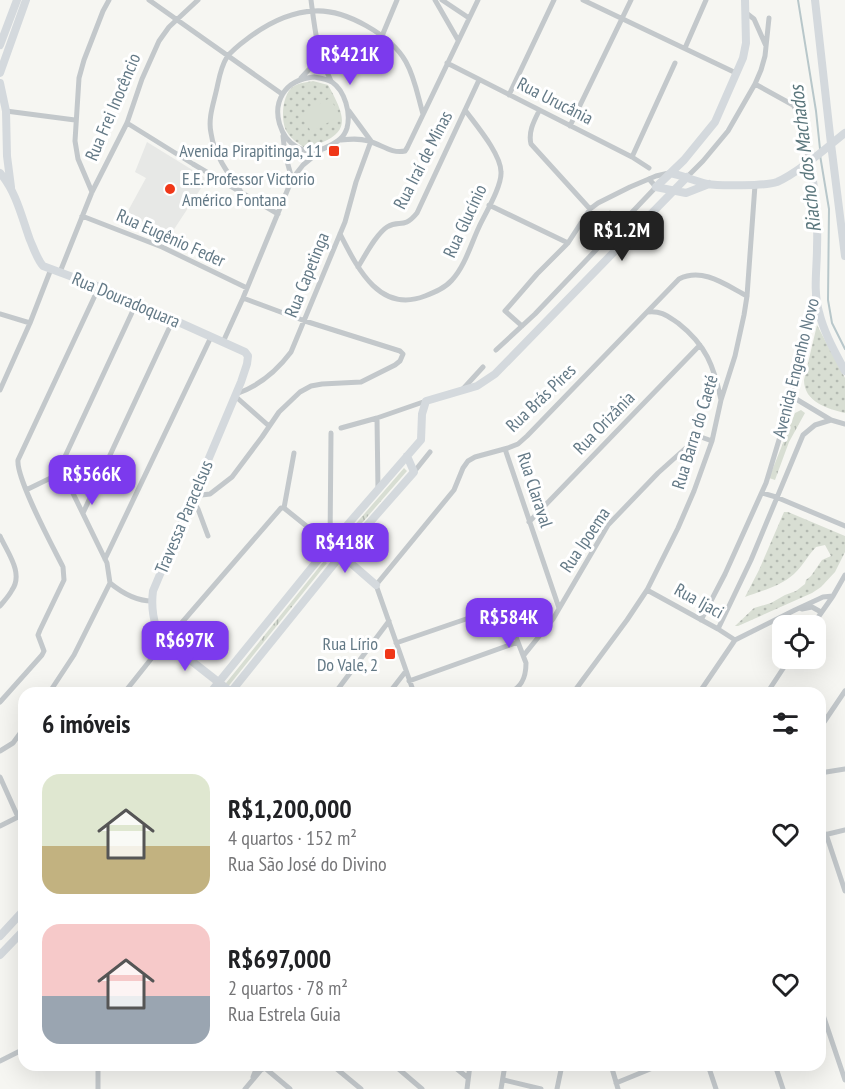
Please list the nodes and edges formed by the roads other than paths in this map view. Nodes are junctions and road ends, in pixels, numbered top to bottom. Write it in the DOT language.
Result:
graph roads {
  1 [pos="17,0"];
  2 [pos="26,0"];
  3 [pos="109,0"];
  4 [pos="149,0"];
  5 [pos="198,0"];
  6 [pos="311,0"];
  7 [pos="397,0"];
  8 [pos="435,0"];
  9 [pos="478,0"];
  10 [pos="554,0"];
  11 [pos="583,0"];
  12 [pos="631,0"];
  13 [pos="706,0"];
  14 [pos="745,0"];
  15 [pos="815,0"];
  16 [pos="446,1"];
  17 [pos="313,11"];
  18 [pos="745,12"];
  19 [pos="469,18"];
  20 [pos="769,18"];
  21 [pos="178,19"];
  22 [pos="622,19"];
  23 [pos="382,36"];
  24 [pos="458,40"];
  25 [pos="0,45"];
  26 [pos="317,45"];
  27 [pos="766,46"];
  28 [pos="684,48"];
  29 [pos="228,55"];
  30 [pos="447,63"];
  31 [pos="675,63"];
  32 [pos="0,73"];
  33 [pos="736,73"];
  34 [pos="301,78"];
  35 [pos="479,80"];
  36 [pos="331,81"];
  37 [pos="755,84"];
  38 [pos="0,87"];
  39 [pos="282,93"];
  40 [pos="509,95"];
  41 [pos="347,106"];
  42 [pos="465,110"];
  43 [pos="6,111"];
  44 [pos="539,111"];
  45 [pos="423,114"];
  46 [pos="75,120"];
  47 [pos="127,123"];
  48 [pos="570,126"];
  49 [pos="845,133"];
  50 [pos="283,135"];
  51 [pos="340,140"];
  52 [pos="371,141"];
  53 [pos="831,144"];
  54 [pos="322,150"];
  55 [pos="7,156"];
  56 [pos="632,157"];
  57 [pos="811,160"];
  58 [pos="0,163"];
  59 [pos="649,168"];
  60 [pos="0,173"];
  61 [pos="671,173"];
  62 [pos="687,177"];
  63 [pos="292,179"];
  64 [pos="649,179"];
  65 [pos="709,184"];
  66 [pos="755,185"];
  67 [pos="656,187"];
  68 [pos="11,188"];
  69 [pos="673,191"];
  70 [pos="92,192"];
  71 [pos="242,193"];
  72 [pos="489,205"];
  73 [pos="590,209"];
  74 [pos="278,214"];
  75 [pos="82,216"];
  76 [pos="340,234"];
  77 [pos="568,243"];
  78 [pos="845,256"];
  79 [pos="358,267"];
  80 [pos="51,269"];
  81 [pos="60,272"];
  82 [pos="99,287"];
  83 [pos="247,288"];
  84 [pos="816,290"];
  85 [pos="666,293"];
  86 [pos="747,296"];
  87 [pos="243,298"];
  88 [pos="136,304"];
  89 [pos="648,312"];
  90 [pos="663,313"];
  91 [pos="0,314"];
  92 [pos="535,314"];
  93 [pos="173,320"];
  94 [pos="304,321"];
  95 [pos="30,323"];
  96 [pos="522,326"];
  97 [pos="538,329"];
  98 [pos="211,336"];
  99 [pos="223,342"];
  100 [pos="700,345"];
  101 [pos="496,350"];
  102 [pos="483,367"];
  103 [pos="845,371"];
  104 [pos="716,378"];
  105 [pos="727,382"];
  106 [pos="0,390"];
  107 [pos="460,392"];
  108 [pos="235,395"];
  109 [pos="791,396"];
  110 [pos="721,400"];
  111 [pos="426,401"];
  112 [pos="377,418"];
  113 [pos="831,420"];
  114 [pos="845,424"];
  115 [pos="269,426"];
  116 [pos="341,428"];
  117 [pos="331,433"];
  118 [pos="712,441"];
  119 [pos="505,449"];
  120 [pos="430,452"];
  121 [pos="294,453"];
  122 [pos="407,456"];
  123 [pos="63,472"];
  124 [pos="414,472"];
  125 [pos="26,490"];
  126 [pos="378,490"];
  127 [pos="762,493"];
  128 [pos="193,497"];
  129 [pos="776,497"];
  130 [pos="284,508"];
  131 [pos="83,513"];
  132 [pos="529,522"];
  133 [pos="331,524"];
  134 [pos="347,525"];
  135 [pos="845,526"];
  136 [pos="0,536"];
  137 [pos="208,536"];
  138 [pos="330,545"];
  139 [pos="342,555"];
  140 [pos="105,560"];
  141 [pos="845,575"];
  142 [pos="110,583"];
  143 [pos="376,585"];
  144 [pos="845,585"];
  145 [pos="837,588"];
  146 [pos="647,590"];
  147 [pos="833,596"];
  148 [pos="152,601"];
  149 [pos="0,606"];
  150 [pos="559,608"];
  151 [pos="795,610"];
  152 [pos="821,612"];
  153 [pos="819,615"];
  154 [pos="701,620"];
  155 [pos="388,621"];
  156 [pos="718,629"];
  157 [pos="735,640"];
  158 [pos="166,641"];
  159 [pos="518,642"];
  160 [pos="396,643"];
  161 [pos="524,655"];
  162 [pos="782,669"];
  163 [pos="406,671"];
  164 [pos="410,681"];
  165 [pos="219,683"];
  166 [pos="53,687"];
  167 [pos="129,687"];
  168 [pos="215,687"];
  169 [pos="223,687"];
  170 [pos="235,687"];
  171 [pos="338,687"];
  172 [pos="394,687"];
  173 [pos="412,687"];
  174 [pos="519,687"];
  175 [pos="578,687"];
  176 [pos="703,687"];
  177 [pos="771,687"];
  178 [pos="845,691"];
  179 [pos="0,702"];
  180 [pos="826,719"];
  181 [pos="18,736"];
  182 [pos="0,751"];
  183 [pos="845,769"];
  184 [pos="826,772"];
  185 [pos="0,777"];
  186 [pos="18,810"];
  187 [pos="18,817"];
  188 [pos="0,826"];
  189 [pos="845,830"];
  190 [pos="826,834"];
  191 [pos="826,843"];
  192 [pos="845,891"];
  193 [pos="18,916"];
  194 [pos="0,936"];
  195 [pos="18,936"];
  196 [pos="0,955"];
  197 [pos="826,1024"];
  198 [pos="18,1052"];
  199 [pos="0,1061"];
  200 [pos="98,1071"];
  201 [pos="258,1071"];
  202 [pos="266,1071"];
  203 [pos="339,1071"];
  204 [pos="401,1071"];
  205 [pos="459,1071"];
  206 [pos="469,1071"];
  207 [pos="505,1071"];
  208 [pos="561,1071"];
  209 [pos="612,1071"];
  210 [pos="648,1071"];
  211 [pos="710,1071"];
  212 [pos="777,1071"];
  213 [pos="468,1078"];
  214 [pos="504,1080"];
  215 [pos="845,1080"];
  216 [pos="617,1086"];
  217 [pos="98,1089"];
  218 [pos="245,1089"];
  219 [pos="290,1089"];
  220 [pos="361,1089"];
  221 [pos="422,1089"];
  222 [pos="466,1089"];
  223 [pos="501,1089"];
  224 [pos="541,1089"];
  225 [pos="557,1089"];
  226 [pos="716,1089"];
  227 [pos="783,1089"];
  1 -- 25 [label="main road"];
  2 -- 32 [label="main road"];
  3 -- 46 [label="street"];
  4 -- 21 [label="street"];
  5 -- 21 [label="street, Rua Frei Inocêncio"];
  6 -- 17 [label="street"];
  7 -- 23 [label="street"];
  8 -- 24 [label="street"];
  9 -- 19 [label="street"];
  10 -- 40 [label="street"];
  11 -- 22 [label="street"];
  12 -- 22 [label="street"];
  13 -- 28 [label="street"];
  14 -- 18 [label="main road"];
  15 -- 53 [label="main road"];
  16 -- 19 [label="street"];
  17 -- 23 [label="street"];
  17 -- 26 [label="street"];
  17 -- 29 [label="street"];
  18 -- 27 [label="street"];
  18 -- 33 [label="main road"];
  19 -- 24 [label="street"];
  20 -- 27 [label="street"];
  21 -- 29 [label="street"];
  21 -- 47 [label="street, Rua Frei Inocêncio"];
  22 -- 28 [label="street"];
  22 -- 48 [label="street"];
  23 -- 45 [label="street"];
  24 -- 30 [label="street"];
  26 -- 34 [label="street"];
  26 -- 36 [label="street"];
  27 -- 37 [label="street"];
  28 -- 33 [label="street"];
  29 -- 39 [label="street"];
  29 -- 71 [label="street"];
  30 -- 35 [label="street, Rua Urucânia"];
  30 -- 45 [label="street"];
  31 -- 56 [label="street"];
  33 -- 61 [label="main road"];
  34 -- 36 [label="street"];
  34 -- 39 [label="street"];
  35 -- 40 [label="street, Rua Urucânia"];
  35 -- 42 [label="street, Rua Iraí de Minas"];
  36 -- 41 [label="street"];
  37 -- 57 [label="street, Avenida Engenho Novo"];
  37 -- 62 [label="street"];
  38 -- 43 [label="main road, Rua Douradoquara"];
  39 -- 50 [label="street"];
  40 -- 44 [label="street, Rua Urucânia"];
  41 -- 51 [label="street"];
  41 -- 52 [label="street"];
  42 -- 72 [label="street, Rua Glucínio"];
  42 -- 79 [label="street, Rua Iraí de Minas"];
  43 -- 46 [label="street"];
  43 -- 55 [label="main road, Rua Douradoquara"];
  44 -- 48 [label="street, Rua Urucânia"];
  44 -- 73 [label="street"];
  45 -- 52 [label="street"];
  46 -- 70 [label="street"];
  47 -- 70 [label="street, Rua Frei Inocêncio"];
  47 -- 71 [label="street"];
  48 -- 56 [label="street, Rua Urucânia"];
  49 -- 53 [label="main road"];
  50 -- 54 [label="street"];
  50 -- 63 [label="street"];
  51 -- 52 [label="street"];
  51 -- 54 [label="street"];
  52 -- 76 [label="street, Rua Capetinga"];
  53 -- 57 [label="main road"];
  53 -- 78 [label="main road"];
  54 -- 63 [label="street"];
  55 -- 58 [label="main road"];
  55 -- 68 [label="main road, Rua Douradoquara"];
  56 -- 59 [label="street, Rua Urucânia"];
  57 -- 66 [label="main road"];
  57 -- 84 [label="main road, Avenida Engenho Novo"];
  60 -- 68 [label="main road, Rua Douradoquara"];
  61 -- 62 [label="main road"];
  61 -- 64 [label="street"];
  61 -- 67 [label="main road"];
  62 -- 65 [label="main road"];
  62 -- 69 [label="main road"];
  63 -- 74 [label="street"];
  64 -- 67 [label="street"];
  64 -- 73 [label="street"];
  65 -- 66 [label="main road"];
  65 -- 69 [label="main road"];
  66 -- 86 [label="street, Rua Barra do Caeté"];
  67 -- 69 [label="main road"];
  67 -- 92 [label="street"];
  68 -- 80 [label="main road, Rua Douradoquara"];
  69 -- 97 [label="main road"];
  70 -- 75 [label="street, Rua Frei Inocêncio"];
  71 -- 74 [label="street"];
  72 -- 77 [label="street"];
  72 -- 79 [label="street, Rua Glucínio"];
  73 -- 77 [label="street"];
  74 -- 83 [label="street"];
  75 -- 81 [label="street, Rua Frei Inocêncio"];
  75 -- 83 [label="street, Rua Eugênio Feder"];
  76 -- 79 [label="street"];
  76 -- 94 [label="street, Rua Capetinga"];
  77 -- 96 [label="street"];
  80 -- 81 [label="main road, Rua Douradoquara"];
  80 -- 95 [label="street"];
  81 -- 82 [label="main road, Rua Douradoquara"];
  82 -- 88 [label="main road, Rua Douradoquara"];
  82 -- 125 [label="street"];
  83 -- 87 [label="street"];
  84 -- 103 [label="main road"];
  84 -- 109 [label="street, Avenida Engenho Novo"];
  85 -- 86 [label="street, Rua Brás Pires"];
  85 -- 89 [label="street, Rua Brás Pires"];
  85 -- 90 [label="street"];
  86 -- 105 [label="street, Rua Barra do Caeté"];
  87 -- 94 [label="street"];
  87 -- 99 [label="street"];
  88 -- 93 [label="main road, Rua Douradoquara"];
  88 -- 123 [label="street"];
  89 -- 90 [label="street"];
  89 -- 119 [label="street, Rua Brás Pires"];
  90 -- 100 [label="street"];
  91 -- 95 [label="street"];
  92 -- 96 [label="street"];
  92 -- 97 [label="street"];
  93 -- 98 [label="main road, Rua Douradoquara"];
  93 -- 131 [label="street"];
  94 -- 108 [label="street, Rua Capetinga"];
  94 -- 115 [label="street"];
  95 -- 106 [label="street"];
  96 -- 101 [label="street"];
  97 -- 107 [label="main road"];
  98 -- 99 [label="main road, Rua Douradoquara"];
  98 -- 140 [label="street"];
  99 -- 108 [label="main road, Rua Douradoquara"];
  100 -- 104 [label="street"];
  100 -- 132 [label="street, Rua Orizânia"];
  102 -- 107 [label="street"];
  104 -- 105 [label="street"];
  104 -- 110 [label="street"];
  105 -- 110 [label="street, Rua Barra do Caeté"];
  107 -- 111 [label="main road"];
  108 -- 115 [label="street"];
  108 -- 128 [label="main road, Travessa Paracelsus"];
  109 -- 113 [label="street"];
  109 -- 127 [label="street, Avenida Engenho Novo"];
  110 -- 118 [label="street, Rua Barra do Caeté"];
  111 -- 112 [label="street"];
  111 -- 122 [label="main road"];
  112 -- 116 [label="street"];
  112 -- 126 [label="street"];
  113 -- 114 [label="street"];
  113 -- 129 [label="street, Avenida Engenho Novo"];
  115 -- 128 [label="street"];
  117 -- 133 [label="street"];
  118 -- 146 [label="street, Rua Barra do Caeté"];
  118 -- 150 [label="street, Rua Ipoema"];
  119 -- 132 [label="street, Rua Claraval"];
  119 -- 143 [label="street, Rua Brás Pires"];
  120 -- 124 [label="street"];
  121 -- 130 [label="street"];
  122 -- 124 [label="main road"];
  122 -- 126 [label="main road"];
  123 -- 125 [label="street"];
  123 -- 131 [label="street"];
  124 -- 139 [label="main road"];
  125 -- 179 [label="street"];
  126 -- 134 [label="main road"];
  127 -- 129 [label="street"];
  127 -- 154 [label="street, Avenida Engenho Novo"];
  128 -- 137 [label="street"];
  128 -- 148 [label="main road, Travessa Paracelsus"];
  129 -- 135 [label="street"];
  129 -- 156 [label="street, Avenida Engenho Novo"];
  130 -- 138 [label="street"];
  130 -- 158 [label="street"];
  131 -- 140 [label="street"];
  132 -- 150 [label="street, Rua Claraval"];
  133 -- 134 [label="street"];
  133 -- 138 [label="street"];
  134 -- 138 [label="main road"];
  136 -- 149 [label="street"];
  138 -- 139 [label="main road"];
  138 -- 165 [label="main road"];
  139 -- 143 [label="main road"];
  139 -- 170 [label="main road"];
  140 -- 142 [label="street"];
  141 -- 145 [label="street"];
  142 -- 148 [label="street"];
  142 -- 166 [label="street"];
  143 -- 155 [label="street"];
  144 -- 145 [label="street"];
  145 -- 147 [label="street"];
  146 -- 154 [label="street, Rua Ijaci"];
  146 -- 175 [label="street, Rua Barra do Caeté"];
  147 -- 151 [label="street"];
  147 -- 152 [label="street"];
  148 -- 158 [label="main road, Travessa Paracelsus"];
  150 -- 161 [label="street, Rua Ipoema"];
  151 -- 152 [label="street"];
  151 -- 157 [label="street"];
  152 -- 153 [label="street"];
  154 -- 156 [label="street, Rua Ijaci"];
  155 -- 160 [label="street"];
  155 -- 171 [label="street"];
  156 -- 157 [label="street, Rua Ijaci"];
  157 -- 176 [label="street"];
  158 -- 165 [label="main road"];
  158 -- 167 [label="street"];
  159 -- 160 [label="street"];
  159 -- 161 [label="street"];
  159 -- 164 [label="street"];
  160 -- 163 [label="street"];
  161 -- 174 [label="street"];
  162 -- 177 [label="street"];
  163 -- 164 [label="street"];
  163 -- 172 [label="street"];
  164 -- 173 [label="street"];
  165 -- 168 [label="main road"];
  165 -- 169 [label="main road"];
  178 -- 180 [label="street"];
  181 -- 182 [label="street"];
  183 -- 184 [label="street"];
  185 -- 186 [label="street"];
  187 -- 188 [label="street"];
  189 -- 190 [label="street"];
  191 -- 192 [label="street"];
  193 -- 194 [label="main road"];
  195 -- 196 [label="main road"];
  197 -- 215 [label="street"];
  198 -- 199 [label="street"];
  200 -- 217 [label="street"];
  201 -- 218 [label="street"];
  202 -- 219 [label="street"];
  203 -- 220 [label="street"];
  204 -- 221 [label="street"];
  205 -- 213 [label="street"];
  206 -- 213 [label="street"];
  207 -- 214 [label="street"];
  208 -- 225 [label="street"];
  209 -- 216 [label="street"];
  210 -- 216 [label="street"];
  211 -- 226 [label="street"];
  212 -- 227 [label="street"];
  213 -- 222 [label="street"];
  214 -- 223 [label="street"];
  214 -- 224 [label="street"];
}
